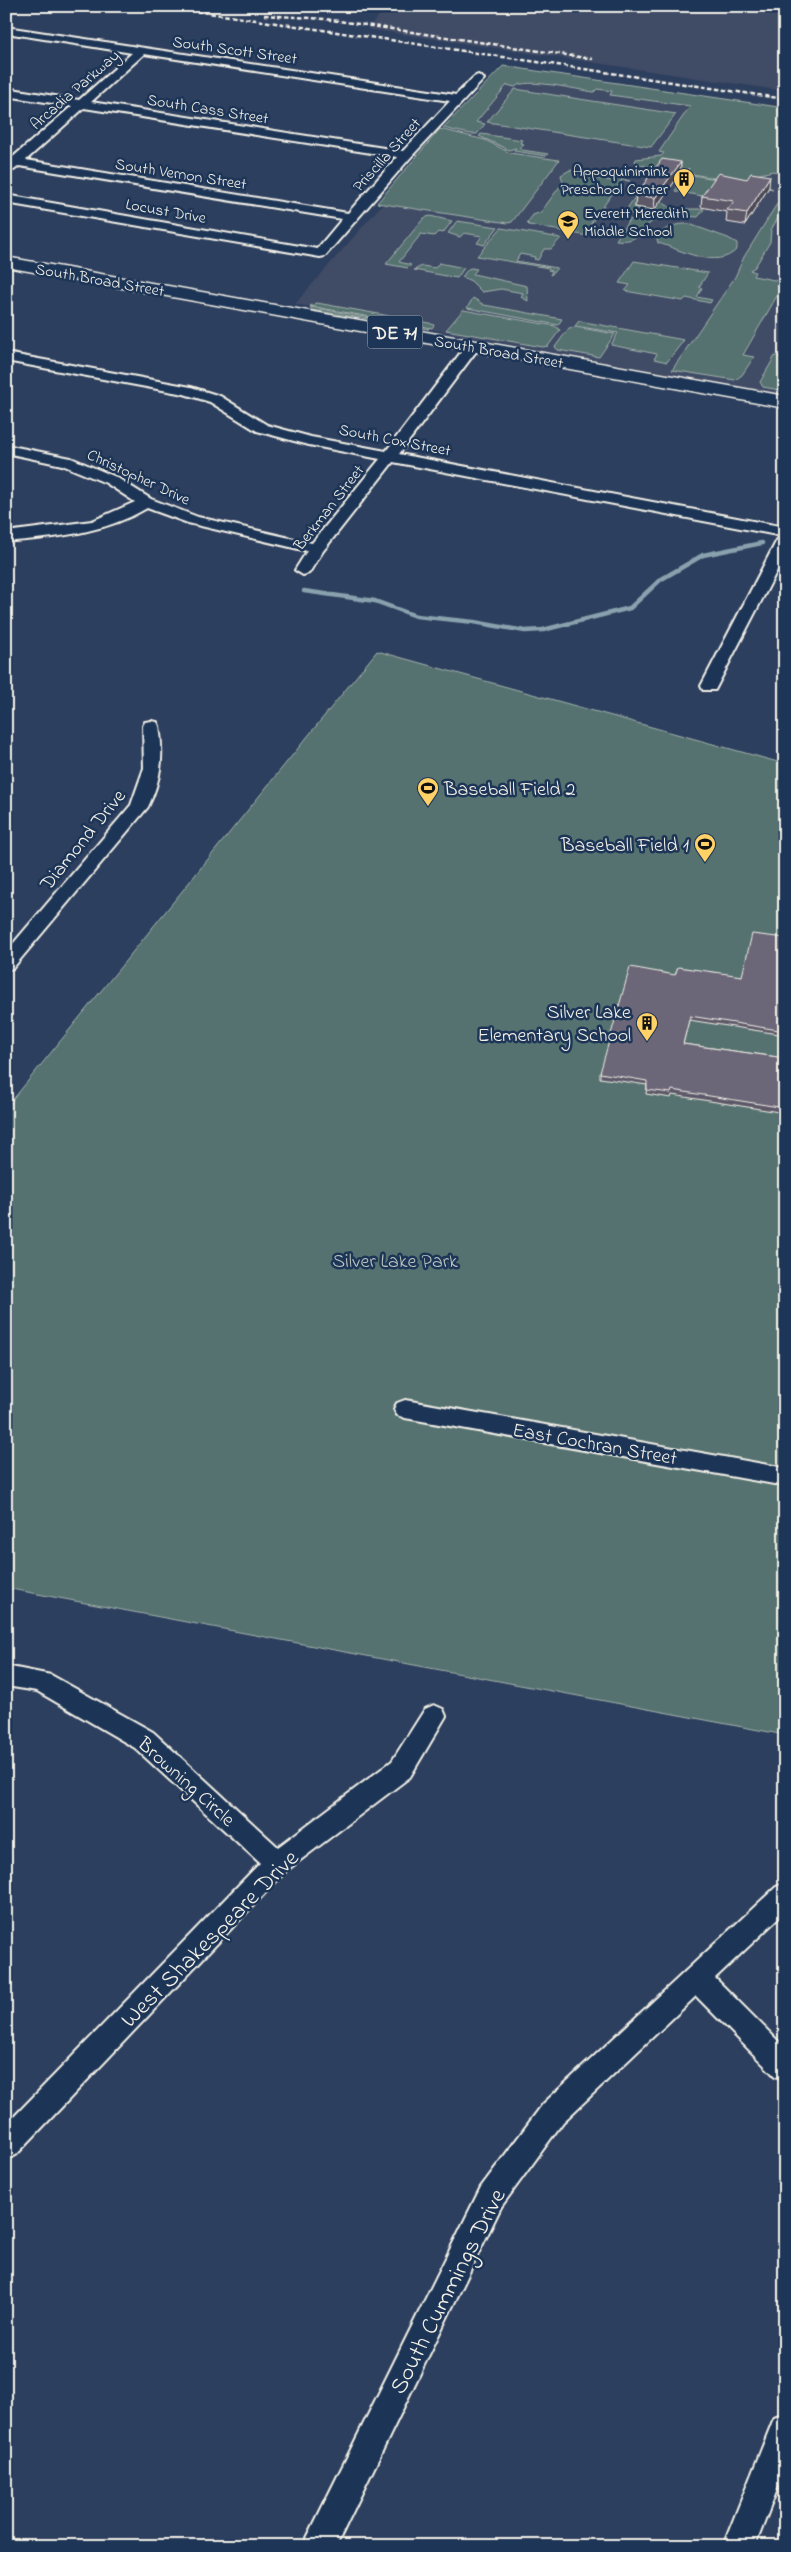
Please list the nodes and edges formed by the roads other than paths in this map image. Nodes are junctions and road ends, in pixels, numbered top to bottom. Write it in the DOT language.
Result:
graph roads {
  1 [pos="6,30"];
  2 [pos="141,52"];
  3 [pos="478,79"];
  4 [pos="6,92"];
  5 [pos="460,99"];
  6 [pos="80,104"];
  7 [pos="406,155"];
  8 [pos="9,164"];
  9 [pos="6,199"];
  10 [pos="351,217"];
  11 [pos="320,253"];
  12 [pos="6,262"];
  13 [pos="473,346"];
  14 [pos="6,357"];
  15 [pos="785,402"];
  16 [pos="6,450"];
  17 [pos="390,456"];
  18 [pos="146,502"];
  19 [pos="785,532"];
  20 [pos="6,537"];
  21 [pos="785,540"];
  22 [pos="316,549"];
  23 [pos="303,570"];
  24 [pos="709,686"];
  25 [pos="151,726"];
  26 [pos="6,964"];
  27 [pos="405,1409"];
  28 [pos="785,1477"];
  29 [pos="6,1676"];
  30 [pos="434,1716"];
  31 [pos="278,1863"];
  32 [pos="785,1895"];
  33 [pos="697,1978"];
  34 [pos="785,2067"];
  35 [pos="9,2138"];
  36 [pos="785,2429"];
  37 [pos="319,2546"];
  38 [pos="739,2546"];
  1 -- 2 [label="street, South Scott Street"];
  2 -- 5 [label="street, South Scott Street"];
  2 -- 6 [label="street, Arcadia Parkway"];
  3 -- 5 [label="street, Priscilla Street"];
  4 -- 6 [label="street, South Cass Street"];
  5 -- 7 [label="street, Priscilla Street"];
  6 -- 7 [label="street, South Cass Street"];
  6 -- 8 [label="street, Arcadia Parkway"];
  7 -- 10 [label="street, Priscilla Street"];
  8 -- 10 [label="street, South Vernon Street"];
  9 -- 11 [label="street, Locust Drive"];
  10 -- 11 [label="street, Priscilla Street"];
  12 -- 13 [label="main road, South Broad Street / DE 71"];
  13 -- 15 [label="main road, South Broad Street / DE 71"];
  13 -- 17 [label="street, Berkman Street"];
  14 -- 17 [label="street, South Cox Street"];
  16 -- 18 [label="street, Christopher Drive"];
  17 -- 19 [label="street, South Cox Street"];
  17 -- 22 [label="street, Berkman Street"];
  18 -- 20 [label="street"];
  18 -- 22 [label="street, Christopher Drive"];
  21 -- 24 [label="street"];
  22 -- 23 [label="street, Berkman Street"];
  25 -- 26 [label="street, Diamond Drive"];
  27 -- 28 [label="street, East Cochran Street"];
  29 -- 31 [label="street, Browning Circle"];
  30 -- 31 [label="street, West Shakespeare Drive"];
  31 -- 35 [label="street, West Shakespeare Drive"];
  32 -- 33 [label="street, South Cummings Drive"];
  33 -- 34 [label="street"];
  33 -- 37 [label="street, South Cummings Drive"];
  36 -- 38 [label="street"];
}
